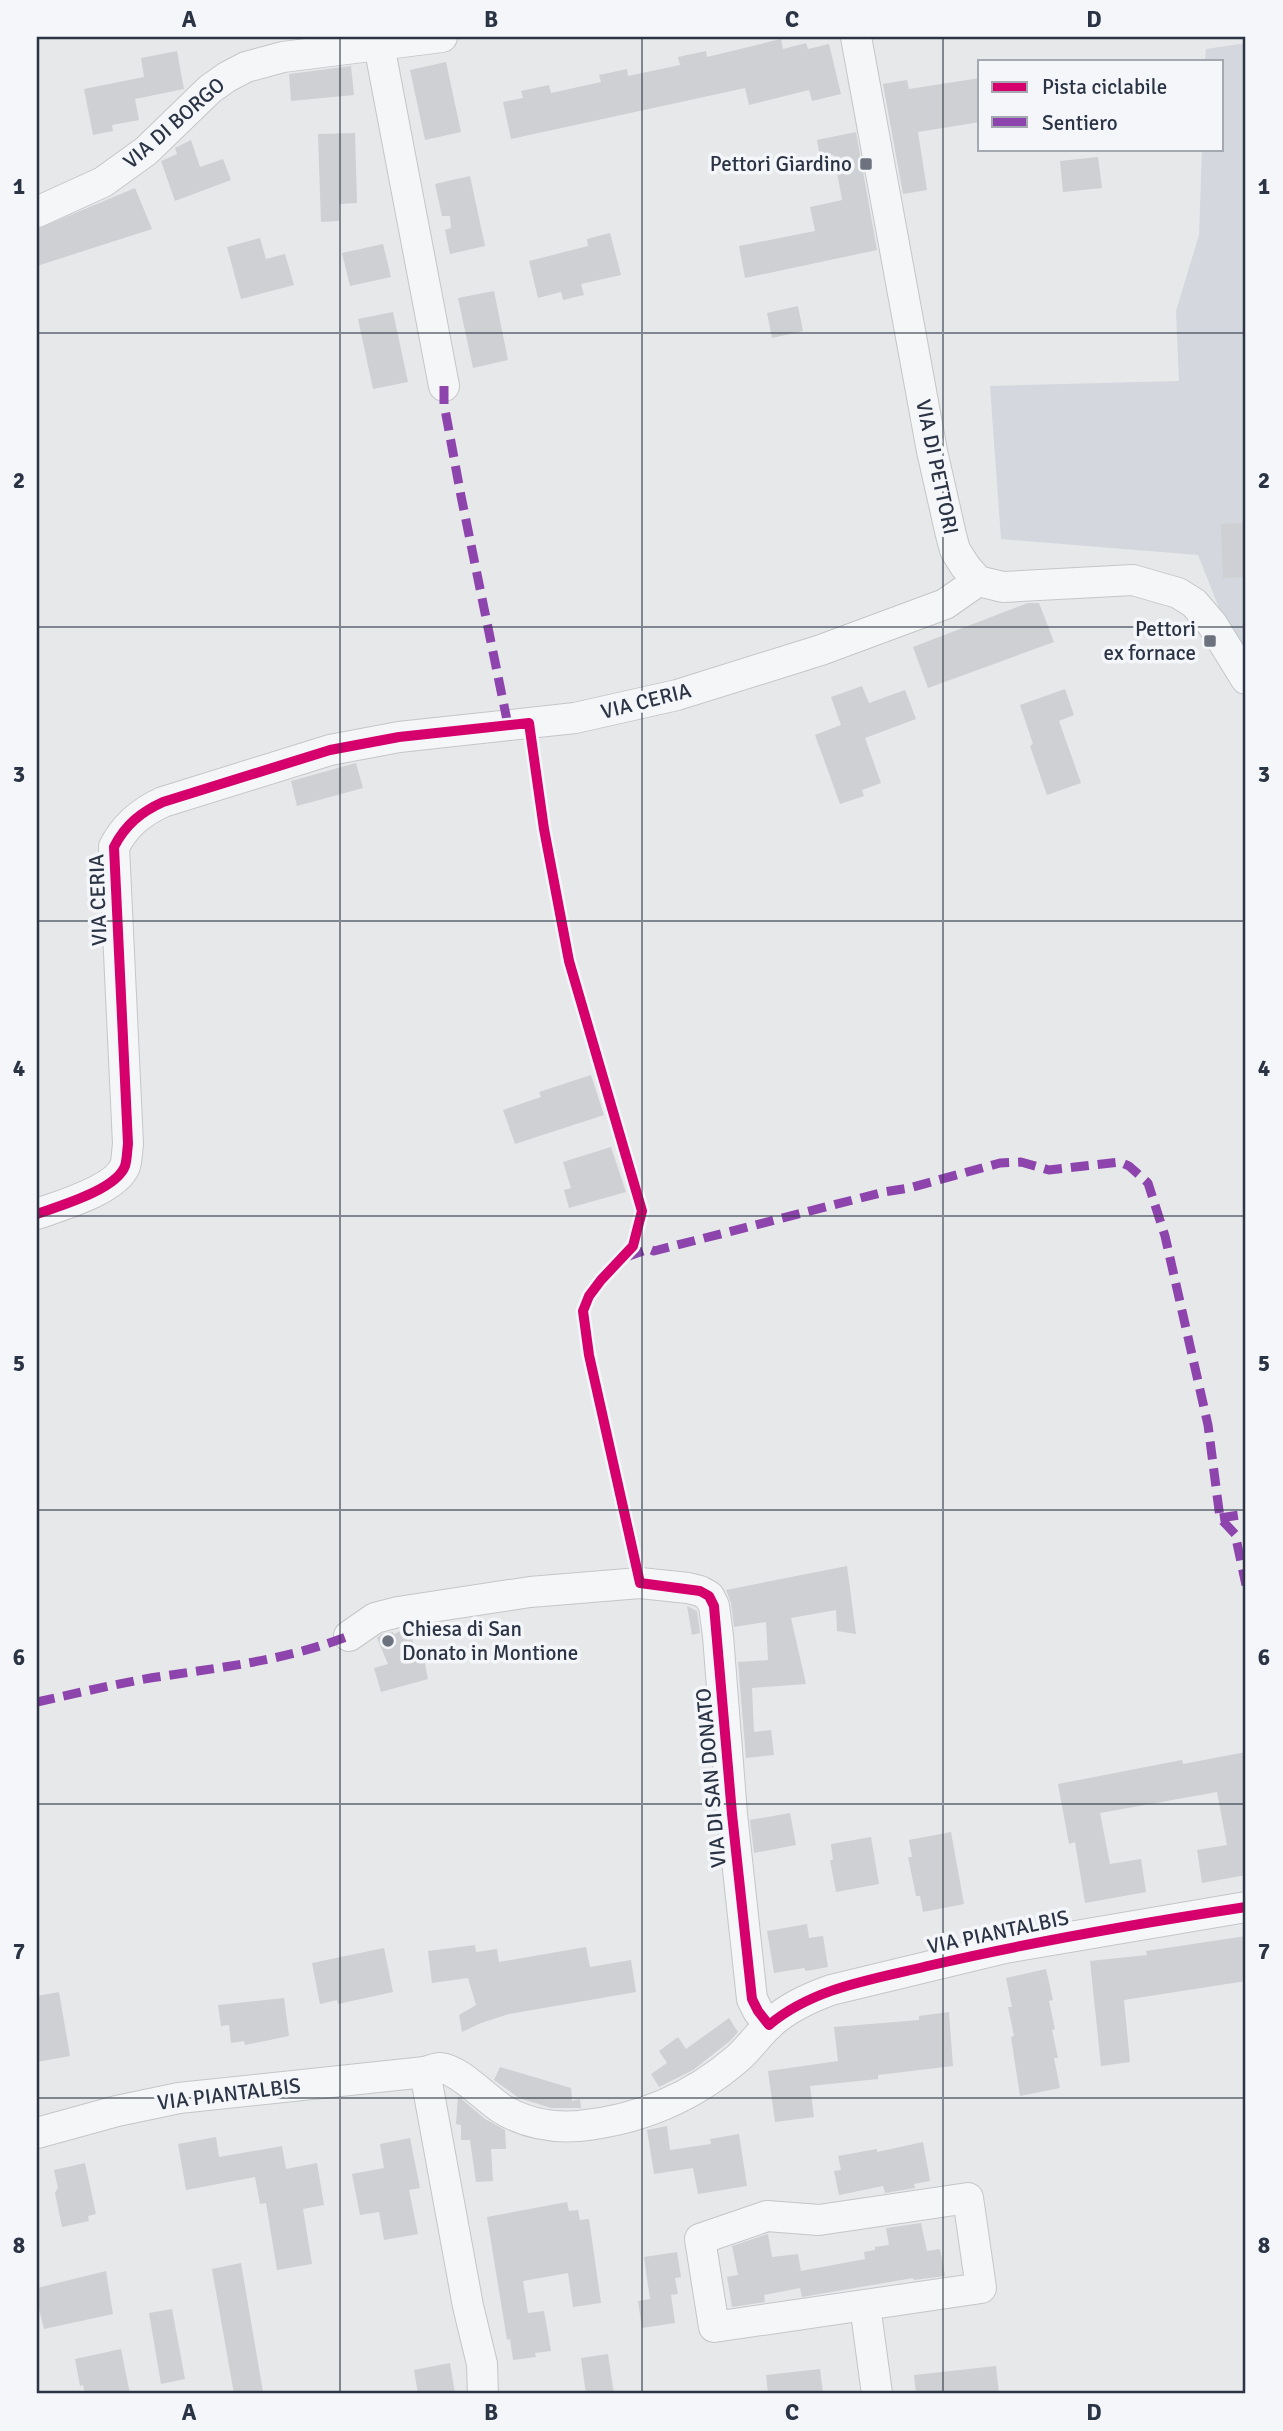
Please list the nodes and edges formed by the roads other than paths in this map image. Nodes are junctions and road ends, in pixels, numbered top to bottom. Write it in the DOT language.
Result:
graph roads {
  1 [pos="442,37"];
  2 [pos="856,37"];
  3 [pos="379,46"];
  4 [pos="37,212"];
  5 [pos="444,386"];
  6 [pos="978,581"];
  7 [pos="1246,679"];
  8 [pos="37,1214"];
  9 [pos="349,1636"];
  10 [pos="1246,1907"];
  11 [pos="769,2025"];
  12 [pos="425,2072"];
  13 [pos="37,2133"];
  14 [pos="865,2305"];
  15 [pos="483,2394"];
  16 [pos="877,2394"];
  1 -- 3 [label="street, VIA DI BORGO"];
  2 -- 6 [label="street, VIA DI PETTORI"];
  3 -- 4 [label="street, VIA DI BORGO"];
  3 -- 5 [label="street"];
  6 -- 7 [label="street"];
  6 -- 8 [label="street, VIA CERIA"];
  9 -- 11 [label="street, VIA DI SAN DONATO"];
  10 -- 11 [label="street, VIA PIANTALBIS"];
  11 -- 12 [label="street, VIA PIANTALBIS"];
  12 -- 13 [label="street, VIA PIANTALBIS"];
  12 -- 15 [label="street"];
  14 -- 14 [label="street"];
  14 -- 16 [label="street"];
}
